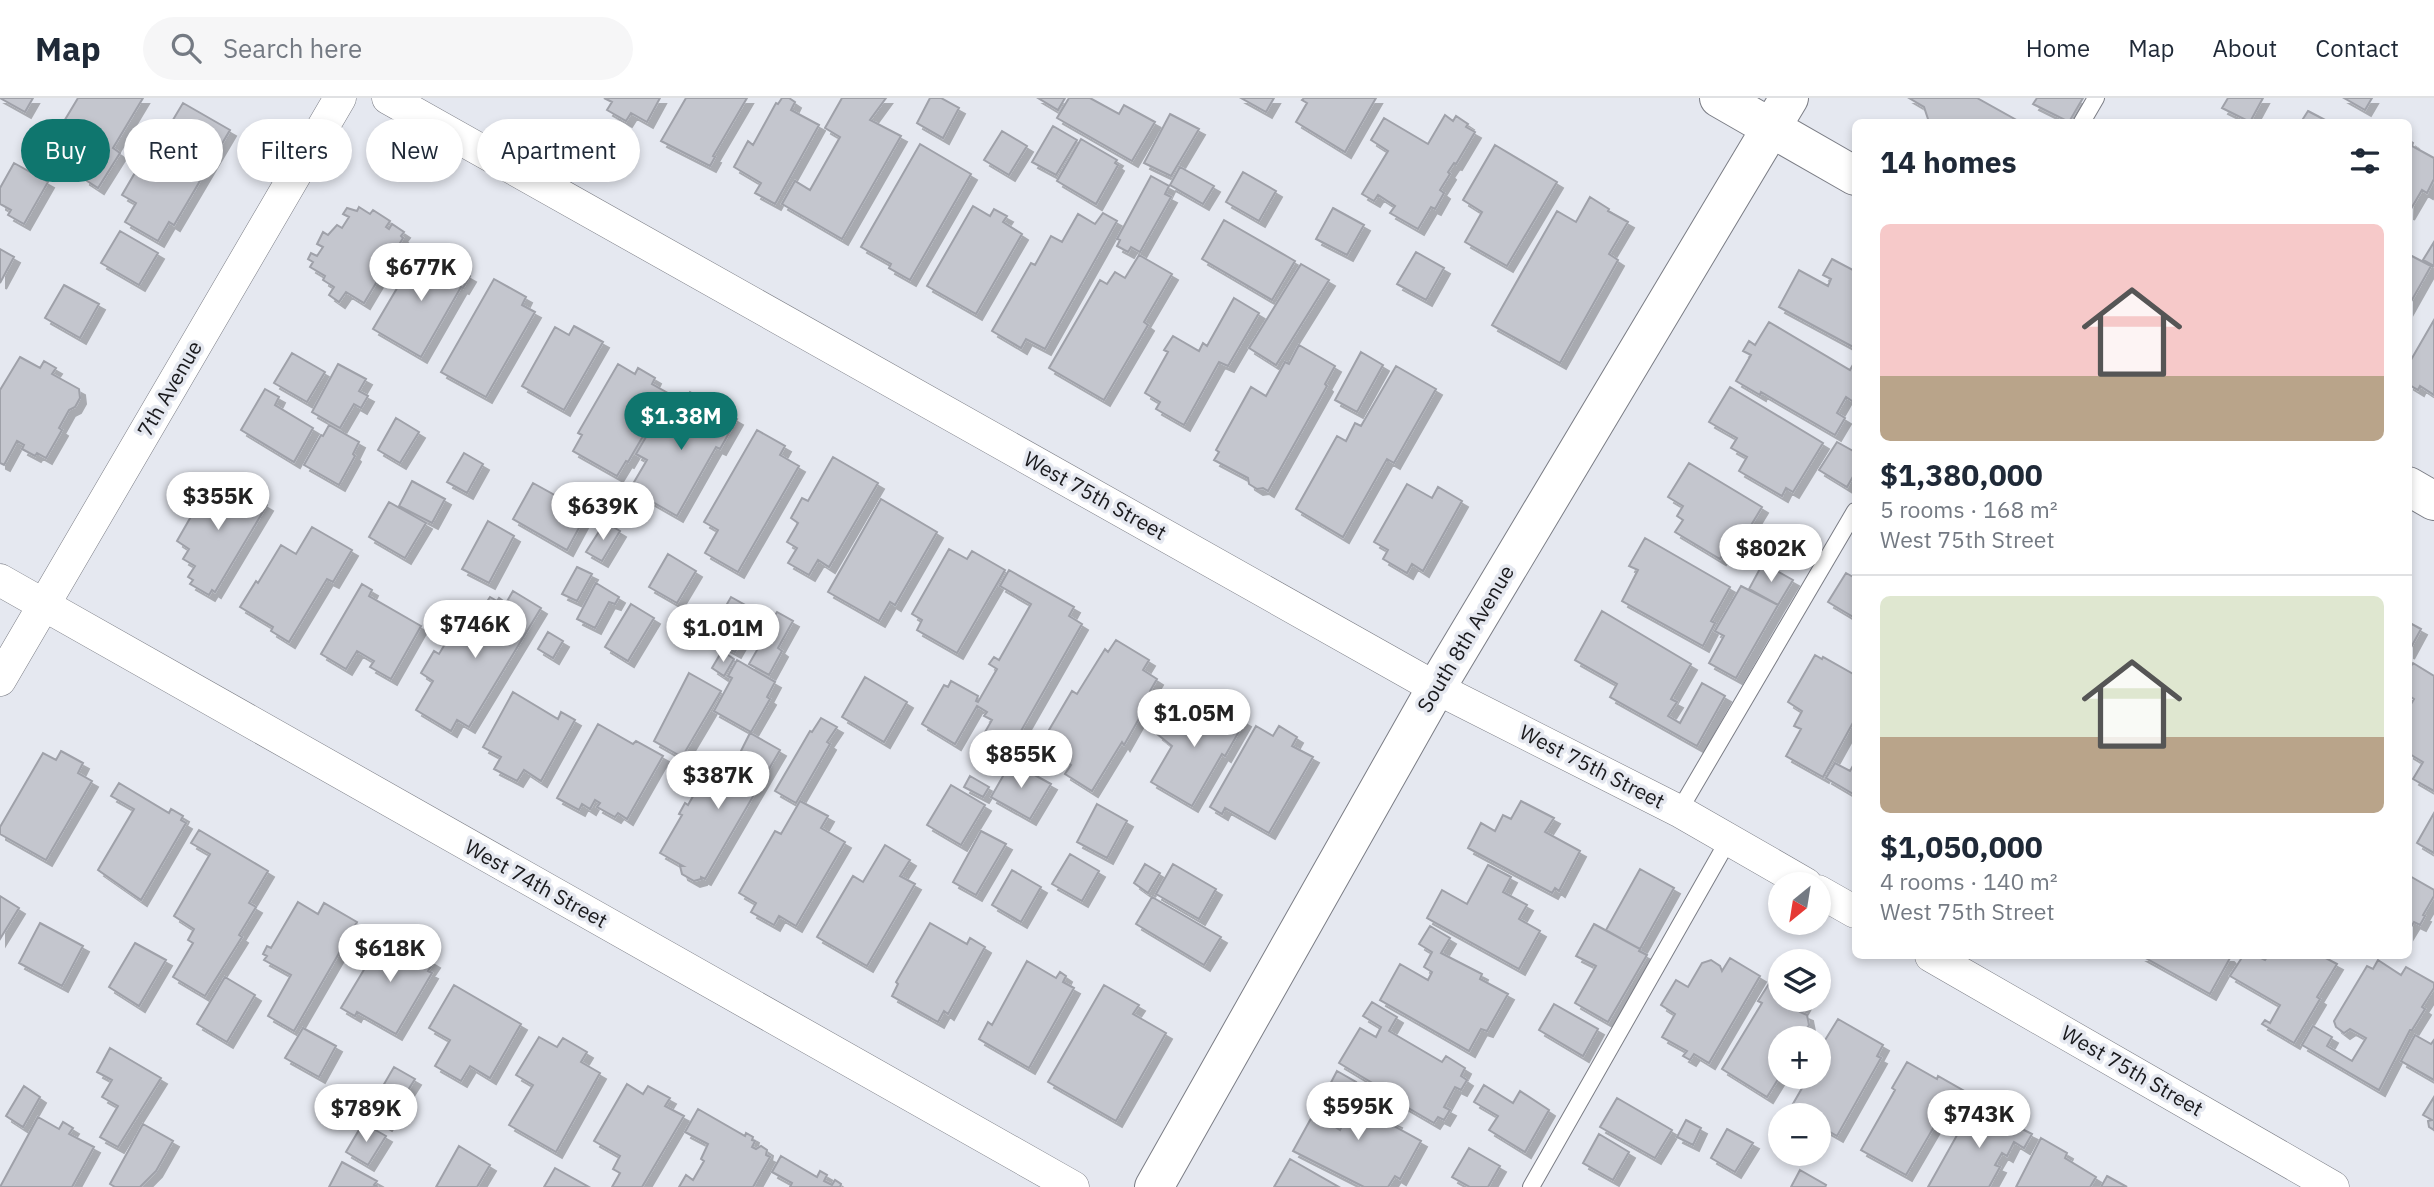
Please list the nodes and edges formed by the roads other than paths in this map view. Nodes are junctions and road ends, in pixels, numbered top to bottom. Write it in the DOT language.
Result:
graph roads {
  1 [pos="340,98"];
  2 [pos="388,98"];
  3 [pos="1718,98"];
  4 [pos="2096,98"];
  5 [pos="1781,113"];
  6 [pos="2084,119"];
  7 [pos="1852,173"];
  8 [pos="2412,488"];
  9 [pos="2434,500"];
  10 [pos="1852,516"];
  11 [pos="0,580"];
  12 [pos="43,606"];
  13 [pos="0,680"];
  14 [pos="1436,688"];
  15 [pos="1679,811"];
  16 [pos="1729,839"];
  17 [pos="1785,872"];
  18 [pos="1831,898"];
  19 [pos="1852,910"];
  20 [pos="1936,959"];
  21 [pos="1073,1187"];
  22 [pos="1154,1187"];
  23 [pos="1531,1187"];
  24 [pos="2333,1187"];
  1 -- 12 [label="street, 7th Avenue"];
  2 -- 14 [label="street, West 75th Street"];
  3 -- 5 [label="street"];
  4 -- 6 [label="lane"];
  5 -- 7 [label="street"];
  5 -- 14 [label="street, South 8th Avenue"];
  8 -- 9 [label="street"];
  10 -- 15 [label="lane"];
  11 -- 12 [label="street, West 74th Street"];
  12 -- 13 [label="street, 7th Avenue"];
  12 -- 21 [label="street, West 74th Street"];
  14 -- 15 [label="street, West 75th Street"];
  14 -- 22 [label="street, South 8th Avenue"];
  15 -- 16 [label="street, West 75th Street"];
  16 -- 17 [label="street, West 75th Street"];
  16 -- 23 [label="lane"];
  18 -- 19 [label="street"];
  20 -- 24 [label="street, West 75th Street"];
}
